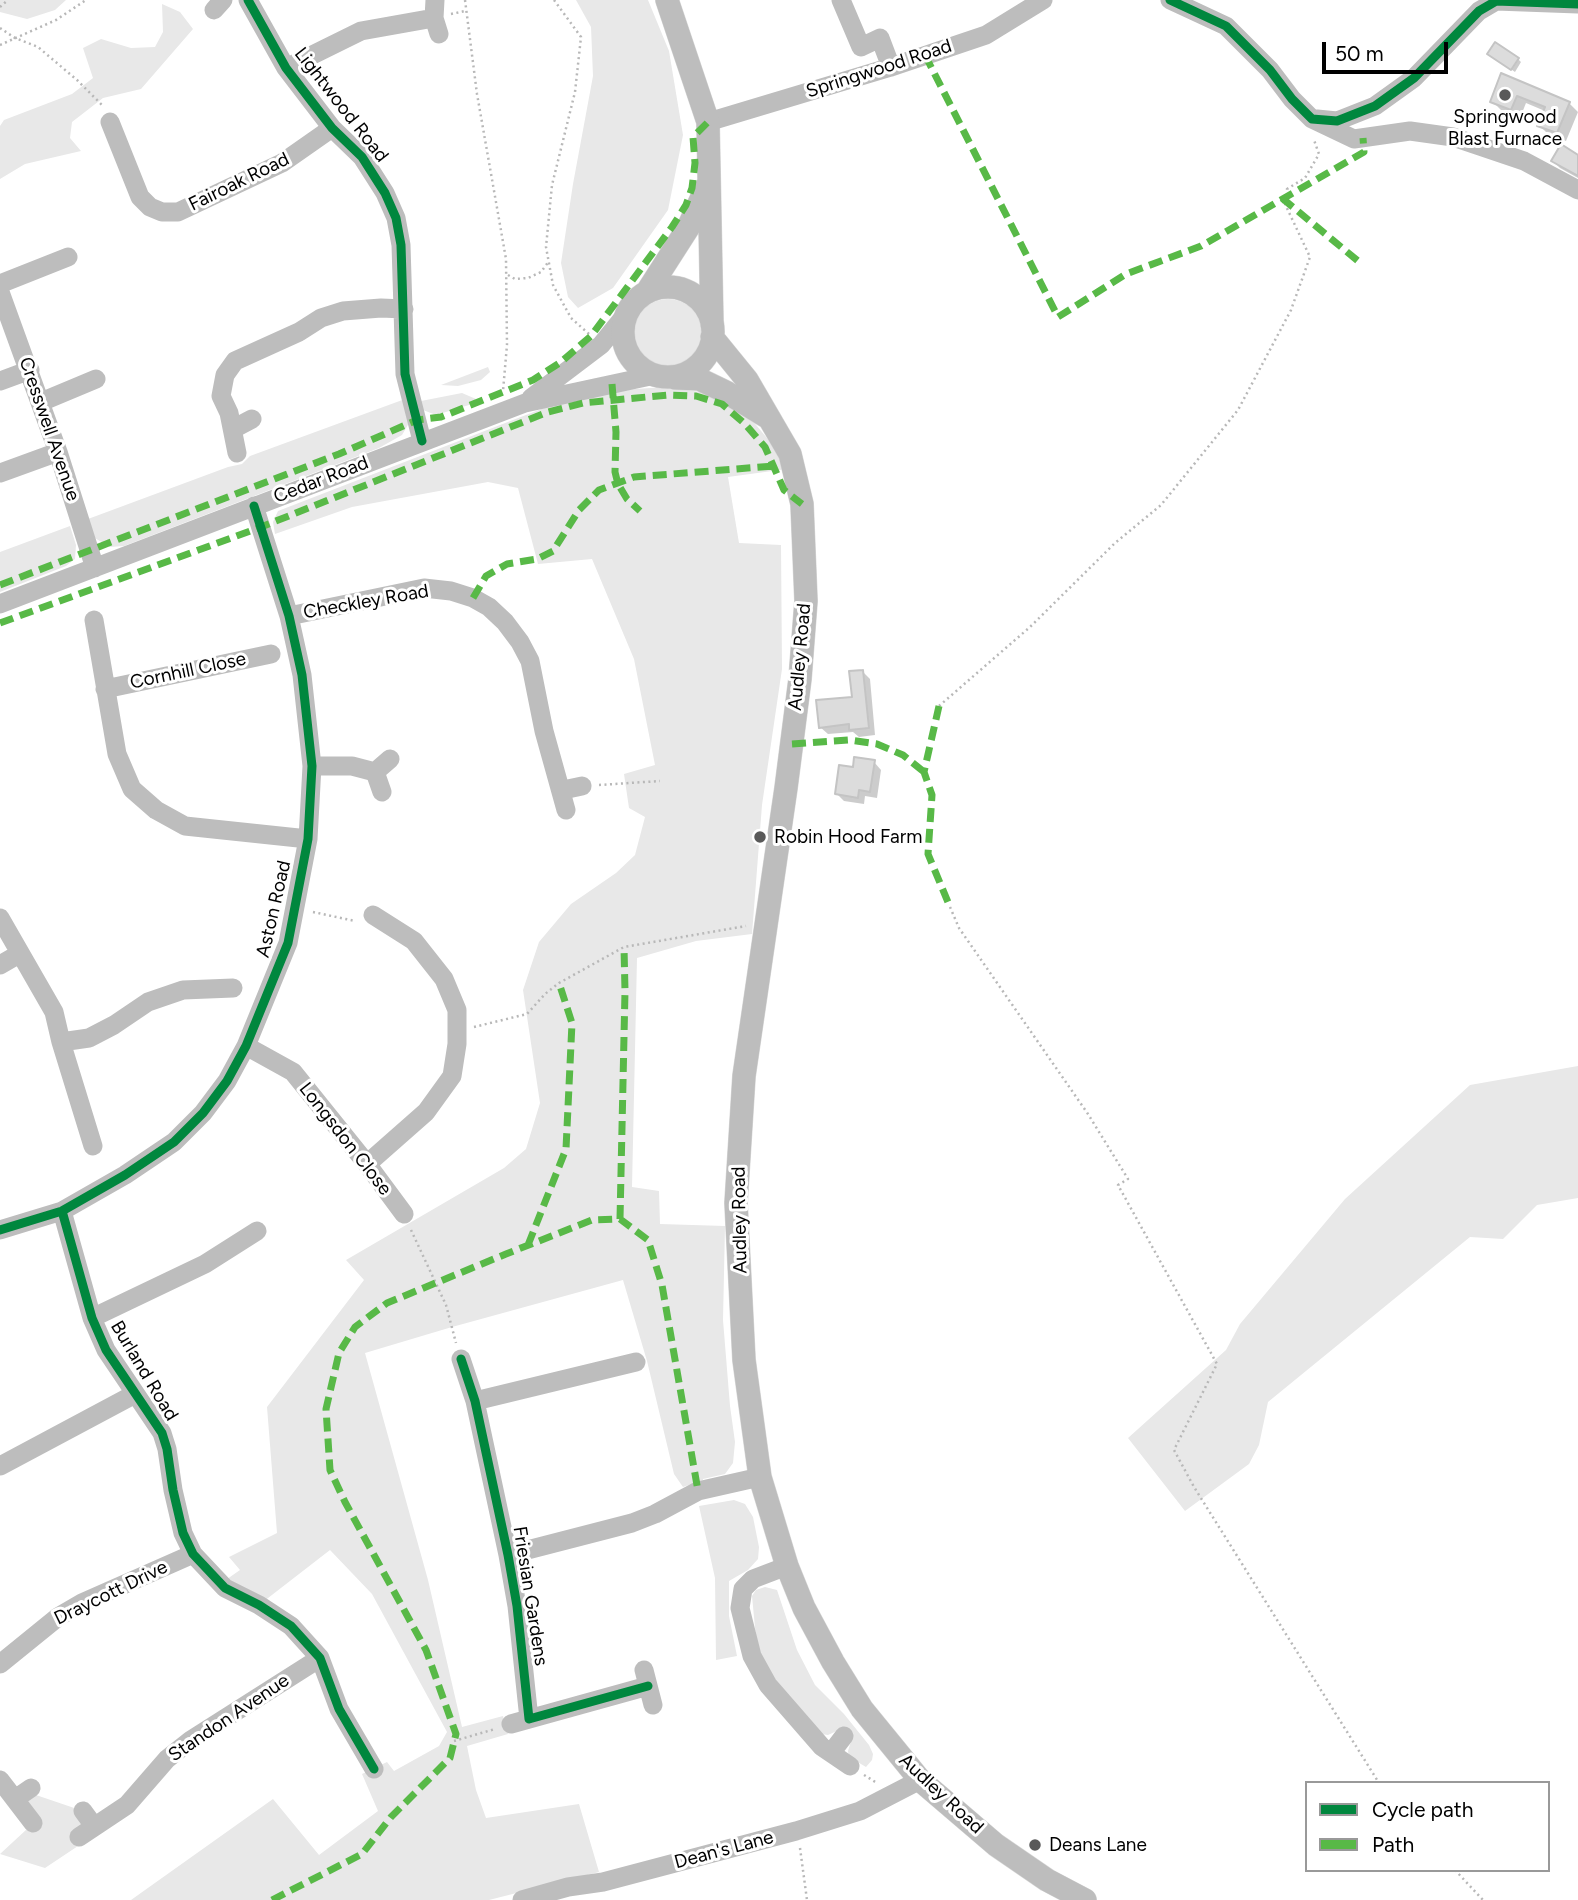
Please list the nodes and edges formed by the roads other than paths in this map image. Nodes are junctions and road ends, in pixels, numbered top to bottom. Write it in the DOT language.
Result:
graph roads {
  1 [pos="248,0"];
  2 [pos="667,0"];
  3 [pos="841,0"];
  4 [pos="1043,0"];
  5 [pos="1170,0"];
  6 [pos="1496,1"];
  7 [pos="1578,4"];
  8 [pos="436,17"];
  9 [pos="891,67"];
  10 [pos="286,68"];
  11 [pos="1312,119"];
  12 [pos="110,122"];
  13 [pos="708,122"];
  14 [pos="332,128"];
  15 [pos="710,177"];
  16 [pos="1578,190"];
  17 [pos="68,257"];
  18 [pos="0,284"];
  19 [pos="0,292"];
  20 [pos="647,292"];
  21 [pos="404,309"];
  22 [pos="627,313"];
  23 [pos="712,330"];
  24 [pos="30,370"];
  25 [pos="660,376"];
  26 [pos="96,379"];
  27 [pos="0,381"];
  28 [pos="41,402"];
  29 [pos="525,403"];
  30 [pos="252,419"];
  31 [pos="772,421"];
  32 [pos="233,429"];
  33 [pos="422,441"];
  34 [pos="58,452"];
  35 [pos="237,453"];
  36 [pos="0,473"];
  37 [pos="254,506"];
  38 [pos="95,568"];
  39 [pos="0,604"];
  40 [pos="289,616"];
  41 [pos="94,621"];
  42 [pos="271,654"];
  43 [pos="106,689"];
  44 [pos="390,759"];
  45 [pos="312,766"];
  46 [pos="374,772"];
  47 [pos="582,786"];
  48 [pos="563,790"];
  49 [pos="382,792"];
  50 [pos="566,810"];
  51 [pos="308,839"];
  52 [pos="373,915"];
  53 [pos="0,918"];
  54 [pos="19,954"];
  55 [pos="0,965"];
  56 [pos="233,988"];
  57 [pos="61,1042"];
  58 [pos="246,1046"];
  59 [pos="93,1146"];
  60 [pos="367,1164"];
  61 [pos="62,1211"];
  62 [pos="404,1214"];
  63 [pos="0,1230"];
  64 [pos="257,1231"];
  65 [pos="92,1318"];
  66 [pos="461,1359"];
  67 [pos="636,1362"];
  68 [pos="135,1394"];
  69 [pos="475,1401"];
  70 [pos="0,1466"];
  71 [pos="760,1477"];
  72 [pos="193,1554"];
  73 [pos="508,1555"];
  74 [pos="787,1566"];
  75 [pos="320,1658"];
  76 [pos="0,1664"];
  77 [pos="648,1687"];
  78 [pos="844,1736"];
  79 [pos="831,1753"];
  80 [pos="850,1766"];
  81 [pos="374,1769"];
  82 [pos="0,1780"];
  83 [pos="920,1780"];
  84 [pos="33,1823"];
  85 [pos="85,1825"];
  86 [pos="522,1900"];
  87 [pos="1085,1900"];
  1 -- 10 [label="street, Lightwood Road"];
  2 -- 13 [label="main road"];
  3 -- 9 [label="street"];
  4 -- 9 [label="street, Springwood Road"];
  5 -- 11 [label="street"];
  6 -- 7 [label="street"];
  6 -- 11 [label="street"];
  8 -- 10 [label="street"];
  9 -- 13 [label="street, Springwood Road"];
  10 -- 14 [label="street, Lightwood Road"];
  11 -- 16 [label="street"];
  12 -- 14 [label="street, Fairoak Road"];
  13 -- 15 [label="main road"];
  14 -- 21 [label="street, Lightwood Road"];
  15 -- 20 [label="main road"];
  15 -- 23 [label="main road"];
  17 -- 18 [label="street"];
  19 -- 24 [label="street, Cresswell Avenue"];
  20 -- 22 [label="main road"];
  20 -- 23 [label="main road"];
  21 -- 32 [label="street"];
  21 -- 33 [label="street, Lightwood Road"];
  22 -- 25 [label="main road"];
  22 -- 29 [label="street"];
  23 -- 25 [label="main road"];
  23 -- 31 [label="main road, Audley Road"];
  24 -- 27 [label="street"];
  24 -- 28 [label="street, Cresswell Avenue"];
  25 -- 29 [label="street"];
  25 -- 31 [label="main road, Audley Road"];
  26 -- 28 [label="street"];
  28 -- 34 [label="street, Cresswell Avenue"];
  29 -- 33 [label="street, Cedar Road"];
  30 -- 32 [label="street"];
  31 -- 71 [label="main road, Audley Road"];
  32 -- 35 [label="street"];
  33 -- 37 [label="street, Cedar Road"];
  34 -- 36 [label="street"];
  34 -- 38 [label="street, Cresswell Avenue"];
  37 -- 38 [label="street, Cedar Road"];
  37 -- 40 [label="street, Aston Road"];
  38 -- 39 [label="street, Cedar Road"];
  40 -- 45 [label="street, Aston Road"];
  40 -- 48 [label="street, Checkley Road"];
  41 -- 43 [label="street"];
  42 -- 43 [label="street, Cornhill Close"];
  43 -- 51 [label="street"];
  44 -- 46 [label="street"];
  45 -- 46 [label="street"];
  45 -- 51 [label="street, Aston Road"];
  46 -- 49 [label="street"];
  47 -- 48 [label="street"];
  48 -- 50 [label="street, Checkley Road"];
  51 -- 58 [label="street, Aston Road"];
  52 -- 60 [label="street"];
  53 -- 54 [label="street"];
  54 -- 55 [label="street"];
  54 -- 57 [label="street"];
  56 -- 57 [label="street"];
  57 -- 59 [label="street"];
  58 -- 60 [label="street, Longsdon Close"];
  58 -- 61 [label="street, Aston Road"];
  60 -- 62 [label="street, Longsdon Close"];
  61 -- 63 [label="street, Aston Road"];
  61 -- 65 [label="street, Burland Road"];
  64 -- 65 [label="street, Burland Road"];
  65 -- 68 [label="street, Burland Road"];
  66 -- 69 [label="street, Friesian Gardens"];
  67 -- 69 [label="street"];
  68 -- 70 [label="street"];
  68 -- 72 [label="street, Burland Road"];
  69 -- 73 [label="street, Friesian Gardens"];
  71 -- 73 [label="street, Friesian Gardens"];
  71 -- 74 [label="main road, Audley Road"];
  72 -- 75 [label="street, Burland Road"];
  72 -- 76 [label="street, Draycott Drive"];
  73 -- 77 [label="street, Friesian Gardens"];
  74 -- 79 [label="street"];
  74 -- 83 [label="main road, Audley Road"];
  75 -- 81 [label="street, Burland Road"];
  75 -- 85 [label="street, Standon Avenue"];
  78 -- 79 [label="street"];
  79 -- 80 [label="street"];
  82 -- 84 [label="street"];
  83 -- 86 [label="street, Dean's Lane"];
  83 -- 87 [label="main road, Audley Road"];
}
